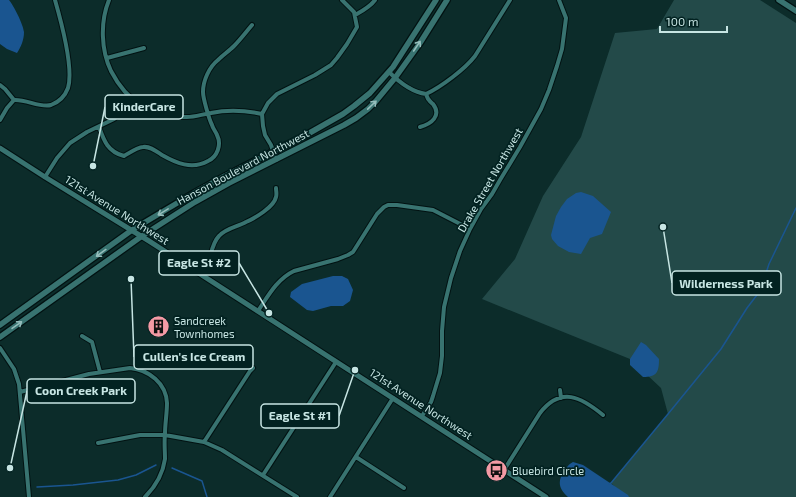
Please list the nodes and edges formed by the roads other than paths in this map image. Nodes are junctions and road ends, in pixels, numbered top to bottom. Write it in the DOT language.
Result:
graph roads {
  1 [pos="55,0"];
  2 [pos="109,0"];
  3 [pos="342,0"];
  4 [pos="375,0"];
  5 [pos="436,0"];
  6 [pos="447,0"];
  7 [pos="510,0"];
  8 [pos="559,0"];
  9 [pos="779,0"];
  10 [pos="796,11"];
  11 [pos="355,15"];
  12 [pos="252,25"];
  13 [pos="144,48"];
  14 [pos="107,58"];
  15 [pos="389,72"];
  16 [pos="395,78"];
  17 [pos="0,85"];
  18 [pos="426,94"];
  19 [pos="14,100"];
  20 [pos="134,100"];
  21 [pos="208,113"];
  22 [pos="262,114"];
  23 [pos="0,120"];
  24 [pos="99,127"];
  25 [pos="420,127"];
  26 [pos="0,148"];
  27 [pos="273,152"];
  28 [pos="276,160"];
  29 [pos="45,177"];
  30 [pos="276,188"];
  31 [pos="470,229"];
  32 [pos="132,230"];
  33 [pos="142,236"];
  34 [pos="202,275"];
  35 [pos="31,304"];
  36 [pos="258,311"];
  37 [pos="0,325"];
  38 [pos="0,329"];
  39 [pos="82,336"];
  40 [pos="0,337"];
  41 [pos="0,348"];
  42 [pos="336,362"];
  43 [pos="253,368"];
  44 [pos="100,372"];
  45 [pos="560,390"];
  46 [pos="20,392"];
  47 [pos="393,398"];
  48 [pos="561,398"];
  49 [pos="604,415"];
  50 [pos="422,416"];
  51 [pos="165,435"];
  52 [pos="204,442"];
  53 [pos="98,443"];
  54 [pos="356,457"];
  55 [pos="504,470"];
  56 [pos="263,475"];
  57 [pos="404,488"];
  58 [pos="29,497"];
  59 [pos="145,497"];
  60 [pos="297,497"];
  61 [pos="330,497"];
  62 [pos="546,497"];
  1 -- 19 [label="street"];
  2 -- 14 [label="street"];
  3 -- 11 [label="street"];
  4 -- 11 [label="street"];
  5 -- 15 [label="main road, Hanson Boulevard Northwest"];
  16 -- 6 [label="main road, Hanson Boulevard Northwest, one-way"];
  7 -- 18 [label="street"];
  8 -- 31 [label="street, Drake Street Northwest"];
  9 -- 10 [label="main road"];
  11 -- 22 [label="street"];
  12 -- 21 [label="street"];
  13 -- 14 [label="street"];
  14 -- 20 [label="street"];
  15 -- 16 [label="street"];
  15 -- 27 [label="main road, Hanson Boulevard Northwest"];
  16 -- 18 [label="street"];
  28 -- 16 [label="main road, Hanson Boulevard Northwest, one-way"];
  17 -- 19 [label="street"];
  18 -- 25 [label="street"];
  19 -- 23 [label="street"];
  20 -- 21 [label="street"];
  20 -- 24 [label="street"];
  21 -- 22 [label="street"];
  21 -- 24 [label="street"];
  22 -- 27 [label="street"];
  24 -- 29 [label="street"];
  26 -- 29 [label="street, 121st Avenue Northwest"];
  27 -- 28 [label="street"];
  27 -- 32 [label="main road, Hanson Boulevard Northwest, one-way"];
  28 -- 33 [label="main road, Hanson Boulevard Northwest"];
  29 -- 32 [label="street, 121st Avenue Northwest"];
  30 -- 34 [label="street"];
  31 -- 36 [label="street"];
  31 -- 50 [label="street, Drake Street Northwest"];
  32 -- 33 [label="street, 121st Avenue Northwest"];
  32 -- 35 [label="main road, Hanson Boulevard Northwest, one-way"];
  33 -- 34 [label="street, 121st Avenue Northwest"];
  40 -- 33 [label="main road, Hanson Boulevard Northwest, one-way"];
  34 -- 36 [label="street, 121st Avenue Northwest"];
  35 -- 37 [label="main road, Hanson Boulevard Northwest"];
  35 -- 38 [label="main road"];
  36 -- 42 [label="street, 121st Avenue Northwest"];
  39 -- 44 [label="street"];
  41 -- 46 [label="street"];
  42 -- 47 [label="street, 121st Avenue Northwest"];
  42 -- 56 [label="street"];
  43 -- 52 [label="street"];
  44 -- 46 [label="street"];
  44 -- 51 [label="street"];
  45 -- 48 [label="street"];
  46 -- 58 [label="street"];
  47 -- 50 [label="street, 121st Avenue Northwest"];
  47 -- 54 [label="street"];
  48 -- 49 [label="street"];
  48 -- 55 [label="street"];
  50 -- 55 [label="street, 121st Avenue Northwest"];
  51 -- 52 [label="street"];
  51 -- 53 [label="street"];
  51 -- 59 [label="street"];
  52 -- 56 [label="street"];
  54 -- 57 [label="street"];
  54 -- 61 [label="street"];
  55 -- 62 [label="street, 121st Avenue Northwest"];
  56 -- 60 [label="street"];
}
